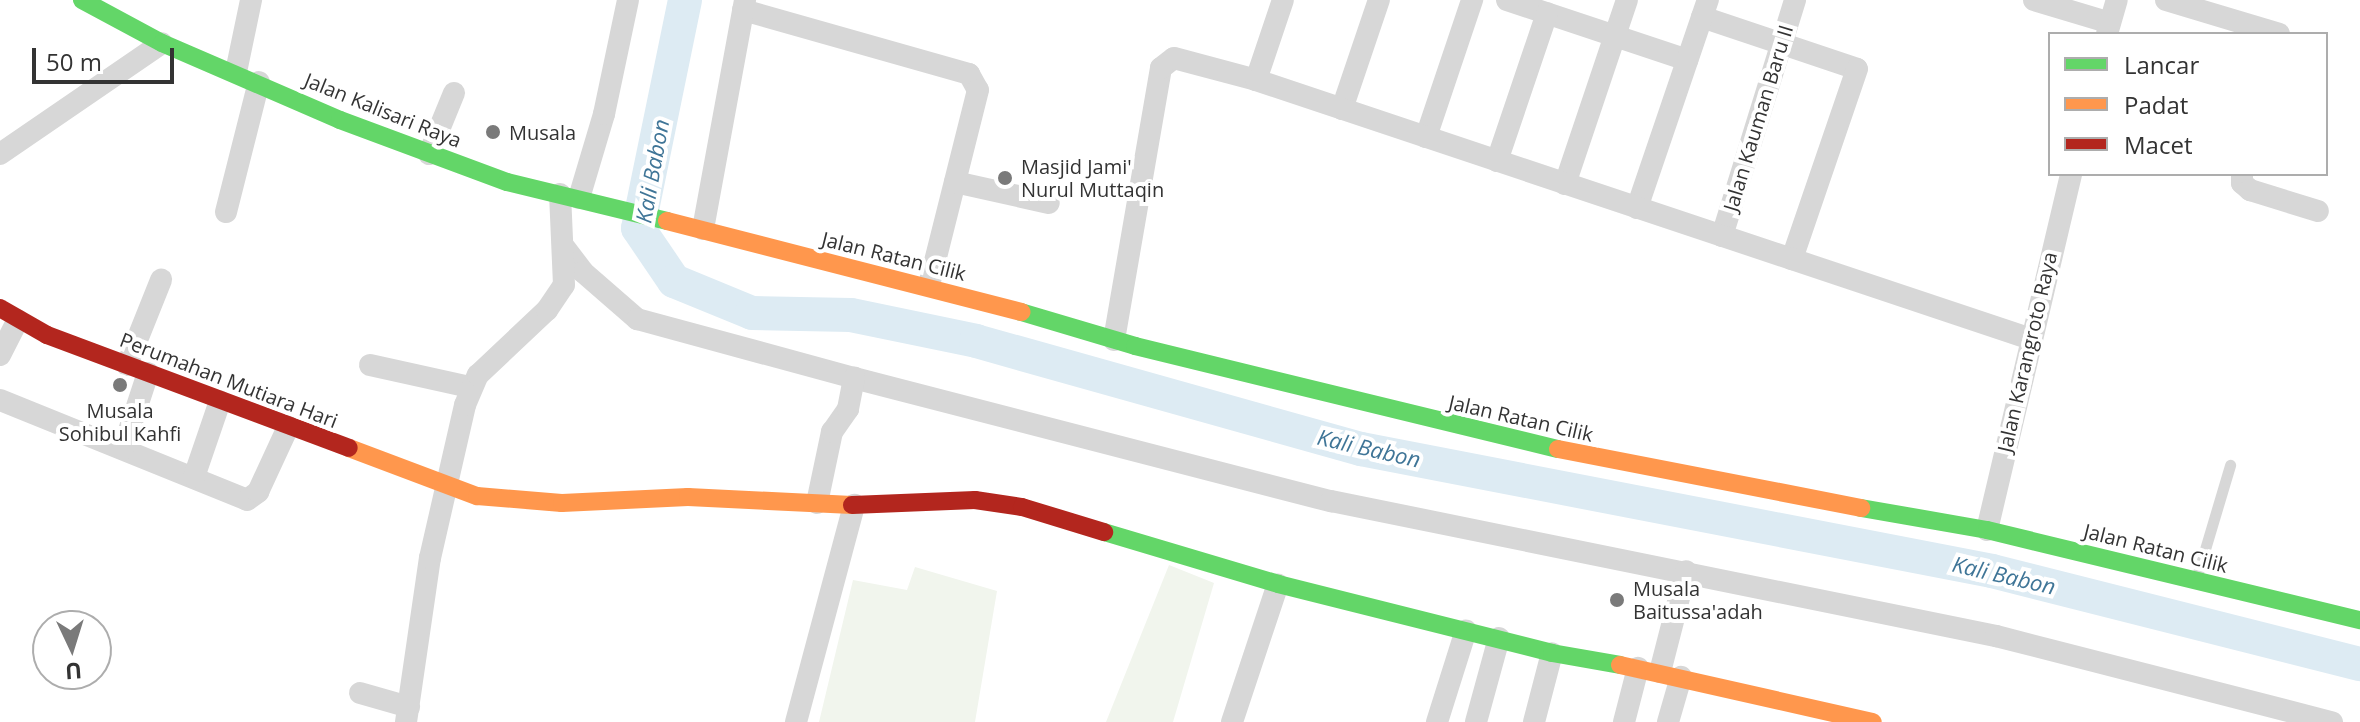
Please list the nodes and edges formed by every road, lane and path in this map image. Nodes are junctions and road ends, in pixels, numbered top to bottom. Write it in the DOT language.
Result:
graph roads {
  1 [pos="82,0"];
  2 [pos="251,0"];
  3 [pos="628,0"];
  4 [pos="1283,0"];
  5 [pos="1379,0"];
  6 [pos="1472,0"];
  7 [pos="1507,0"];
  8 [pos="1627,0"];
  9 [pos="1795,0"];
  10 [pos="2034,0"];
  11 [pos="2117,0"];
  12 [pos="2166,0"];
  13 [pos="744,5"];
  14 [pos="1705,9"];
  15 [pos="1547,13"];
  16 [pos="2108,29"];
  17 [pos="2272,32"];
  18 [pos="1616,36"];
  19 [pos="162,43"];
  20 [pos="1781,44"];
  21 [pos="1687,60"];
  22 [pos="236,72"];
  23 [pos="1256,80"];
  24 [pos="259,82"];
  25 [pos="454,93"];
  26 [pos="1342,109"];
  27 [pos="1426,137"];
  28 [pos="0,154"];
  29 [pos="429,154"];
  30 [pos="1497,161"];
  31 [pos="2070,176"];
  32 [pos="2242,176"];
  33 [pos="955,182"];
  34 [pos="1565,184"];
  35 [pos="576,198"];
  36 [pos="1049,203"];
  37 [pos="1637,208"];
  38 [pos="2318,211"];
  39 [pos="226,212"];
  40 [pos="681,223"];
  41 [pos="703,229"];
  42 [pos="1722,236"];
  43 [pos="565,248"];
  44 [pos="1792,259"];
  45 [pos="161,280"];
  46 [pos="929,285"];
  47 [pos="9,314"];
  48 [pos="2028,338"];
  49 [pos="1114,340"];
  50 [pos="0,355"];
  51 [pos="370,365"];
  52 [pos="138,369"];
  53 [pos="854,378"];
  54 [pos="470,387"];
  55 [pos="0,400"];
  56 [pos="220,401"];
  57 [pos="288,427"];
  58 [pos="123,449"];
  59 [pos="2230,465"];
  60 [pos="194,477"];
  61 [pos="447,484"];
  62 [pos="817,503"];
  63 [pos="854,505"];
  64 [pos="1987,530"];
  65 [pos="1686,571"];
  66 [pos="2196,581"];
  67 [pos="1278,584"];
  68 [pos="2360,620"];
  69 [pos="1466,630"];
  70 [pos="1499,638"];
  71 [pos="1552,653"];
  72 [pos="1659,673"];
  73 [pos="360,693"];
  74 [pos="407,714"];
  75 [pos="796,722"];
  76 [pos="1232,722"];
  77 [pos="1437,722"];
  78 [pos="1476,722"];
  79 [pos="1534,722"];
  80 [pos="1624,722"];
  81 [pos="1668,722"];
  82 [pos="1873,722"];
  83 [pos="2332,722"];
  1 -- 19 [label="street, Jalan Kalisari Raya"];
  2 -- 22 [label="street"];
  3 -- 35 [label="street"];
  4 -- 23 [label="street"];
  5 -- 26 [label="street"];
  6 -- 27 [label="street"];
  7 -- 15 [label="street"];
  8 -- 18 [label="street"];
  9 -- 20 [label="street, Jalan Kauman Baru II"];
  10 -- 16 [label="street"];
  11 -- 16 [label="street"];
  12 -- 17 [label="street"];
  13 -- 33 [label="street"];
  13 -- 41 [label="street"];
  14 -- 20 [label="street"];
  14 -- 21 [label="street"];
  15 -- 18 [label="street"];
  15 -- 30 [label="street"];
  18 -- 21 [label="street"];
  18 -- 34 [label="street"];
  19 -- 22 [label="street, Jalan Kalisari Raya"];
  19 -- 28 [label="street"];
  20 -- 42 [label="street, Jalan Kauman Baru II"];
  20 -- 44 [label="street"];
  21 -- 37 [label="street"];
  22 -- 24 [label="street, Jalan Kalisari Raya"];
  23 -- 26 [label="street"];
  23 -- 49 [label="street"];
  24 -- 29 [label="street, Jalan Kalisari Raya"];
  24 -- 39 [label="street"];
  25 -- 29 [label="street"];
  26 -- 27 [label="street"];
  27 -- 30 [label="street"];
  29 -- 35 [label="street, Jalan Kalisari Raya"];
  30 -- 34 [label="street"];
  31 -- 48 [label="street, Jalan Karangroto Raya"];
  32 -- 38 [label="street"];
  33 -- 36 [label="street"];
  33 -- 46 [label="street"];
  34 -- 37 [label="street"];
  35 -- 40 [label="street, Jalan Kalisari Raya"];
  35 -- 43 [label="street"];
  37 -- 42 [label="street"];
  40 -- 41 [label="street, Jalan Ratan Cilik"];
  41 -- 46 [label="street, Jalan Ratan Cilik"];
  42 -- 44 [label="street"];
  43 -- 53 [label="street"];
  43 -- 54 [label="street"];
  44 -- 48 [label="street"];
  45 -- 52 [label="street"];
  46 -- 49 [label="street, Jalan Ratan Cilik"];
  47 -- 50 [label="street"];
  47 -- 52 [label="street, Perumahan Mutiara Hari"];
  48 -- 64 [label="street, Jalan Karangroto Raya"];
  49 -- 64 [label="street, Jalan Ratan Cilik"];
  51 -- 54 [label="street"];
  52 -- 56 [label="street, Perumahan Mutiara Hari"];
  52 -- 58 [label="street"];
  53 -- 62 [label="street"];
  53 -- 65 [label="street"];
  54 -- 61 [label="street"];
  55 -- 58 [label="street"];
  56 -- 57 [label="street, Perumahan Mutiara Hari"];
  56 -- 60 [label="street"];
  57 -- 60 [label="street"];
  57 -- 61 [label="street, Perumahan Mutiara Hari"];
  58 -- 60 [label="street"];
  59 -- 66 [label="lane"];
  61 -- 62 [label="street, Perumahan Mutiara Hari"];
  61 -- 74 [label="street"];
  62 -- 63 [label="street, Perumahan Mutiara Hari"];
  63 -- 67 [label="street, Perumahan Mutiara Hari"];
  63 -- 75 [label="street"];
  64 -- 66 [label="street, Jalan Ratan Cilik"];
  65 -- 72 [label="street"];
  65 -- 83 [label="street"];
  66 -- 68 [label="street, Jalan Ratan Cilik"];
  67 -- 69 [label="street, Perumahan Mutiara Hari"];
  67 -- 76 [label="street"];
  69 -- 70 [label="street, Perumahan Mutiara Hari"];
  69 -- 77 [label="street"];
  70 -- 71 [label="street, Perumahan Mutiara Hari"];
  70 -- 78 [label="street"];
  71 -- 72 [label="street, Perumahan Mutiara Hari"];
  71 -- 79 [label="street"];
  72 -- 80 [label="street"];
  72 -- 81 [label="street"];
  72 -- 82 [label="street, Perumahan Mutiara Hari"];
  73 -- 74 [label="street"];
}
